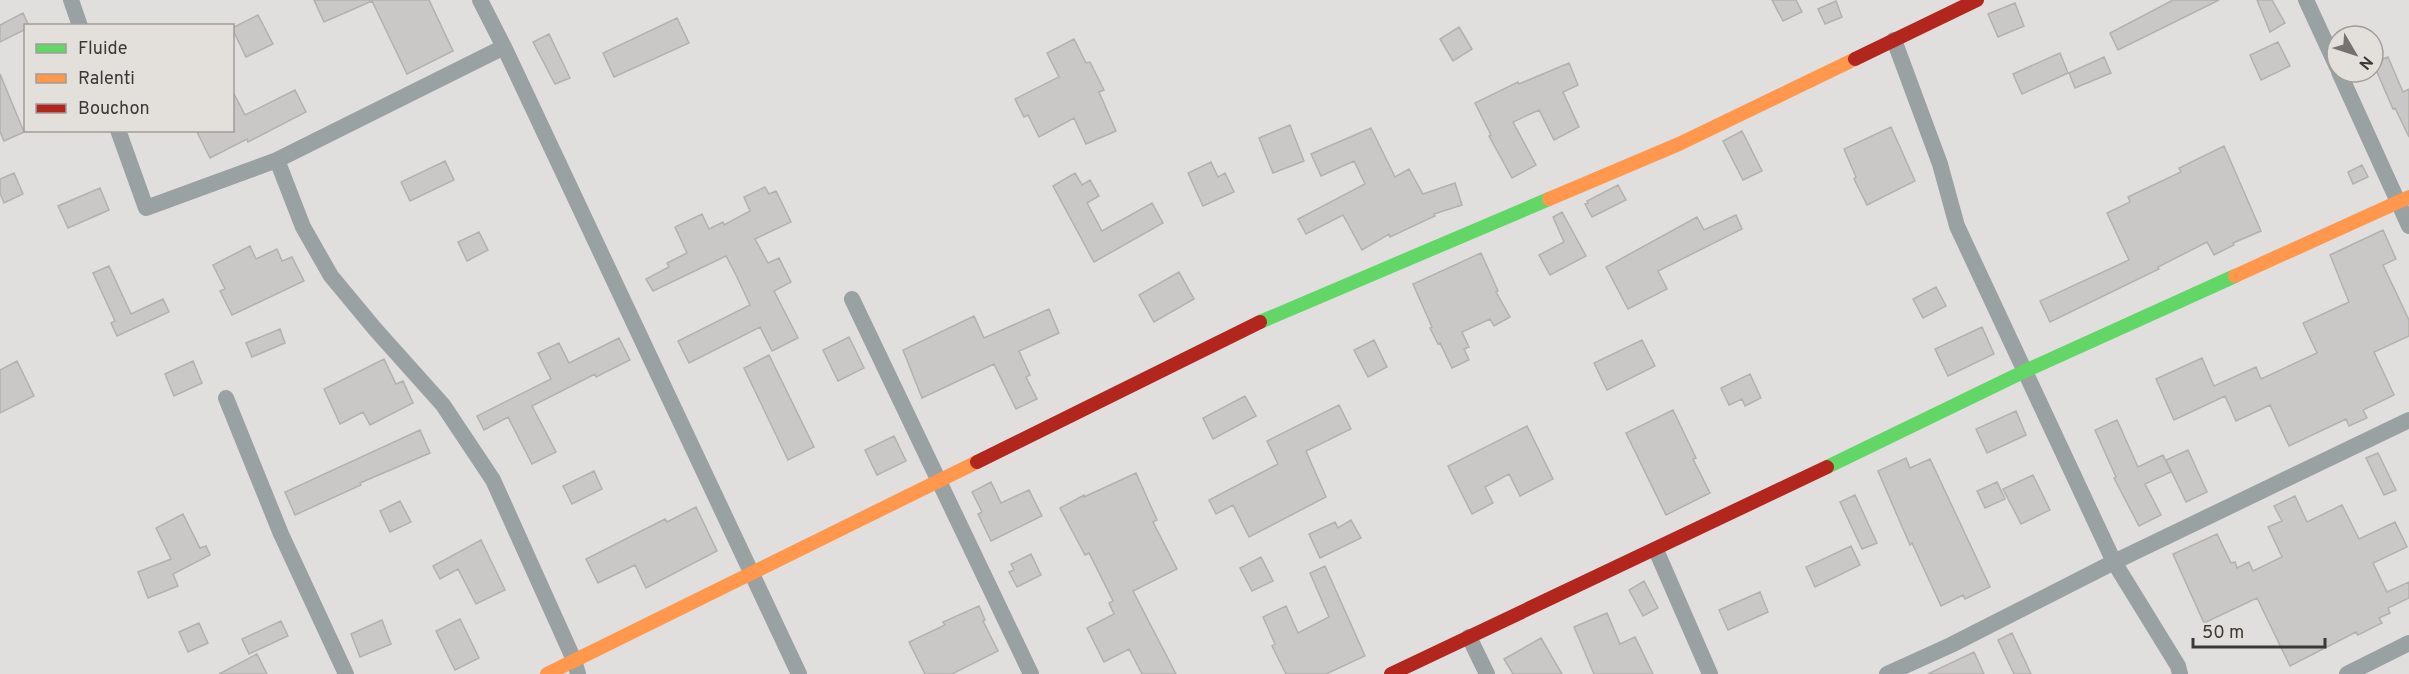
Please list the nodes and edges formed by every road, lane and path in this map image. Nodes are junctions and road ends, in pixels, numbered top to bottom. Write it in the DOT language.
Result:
graph roads {
  1 [pos="71,0"];
  2 [pos="480,0"];
  3 [pos="1977,0"];
  4 [pos="2306,0"];
  5 [pos="79,24"];
  6 [pos="1894,40"];
  7 [pos="2325,41"];
  8 [pos="504,47"];
  9 [pos="2345,84"];
  10 [pos="119,132"];
  11 [pos="277,160"];
  12 [pos="2404,200"];
  13 [pos="2409,226"];
  14 [pos="852,299"];
  15 [pos="2025,370"];
  16 [pos="226,399"];
  17 [pos="2409,420"];
  18 [pos="938,482"];
  19 [pos="1656,550"];
  20 [pos="2114,562"];
  21 [pos="752,574"];
  22 [pos="1469,637"];
  23 [pos="2409,644"];
  24 [pos="576,667"];
  25 [pos="346,674"];
  26 [pos="547,674"];
  27 [pos="799,674"];
  28 [pos="1031,674"];
  29 [pos="1391,674"];
  30 [pos="1487,674"];
  31 [pos="1710,674"];
  32 [pos="1887,674"];
  33 [pos="2180,674"];
  34 [pos="2347,674"];
  1 -- 5 [label="street"];
  2 -- 8 [label="street"];
  3 -- 6 [label="street"];
  4 -- 7 [label="street"];
  6 -- 15 [label="street"];
  6 -- 18 [label="street"];
  8 -- 11 [label="street"];
  8 -- 21 [label="street"];
  9 -- 12 [label="street"];
  10 -- 11 [label="street"];
  11 -- 24 [label="street"];
  12 -- 13 [label="street"];
  12 -- 15 [label="street"];
  14 -- 18 [label="street"];
  15 -- 19 [label="street"];
  15 -- 20 [label="street"];
  16 -- 25 [label="street"];
  17 -- 20 [label="street"];
  18 -- 21 [label="street"];
  18 -- 28 [label="street"];
  19 -- 22 [label="street"];
  19 -- 31 [label="street"];
  20 -- 32 [label="street"];
  20 -- 33 [label="street"];
  21 -- 24 [label="street"];
  21 -- 27 [label="street"];
  22 -- 29 [label="street"];
  22 -- 30 [label="street"];
  23 -- 34 [label="street"];
  24 -- 26 [label="street"];
}
